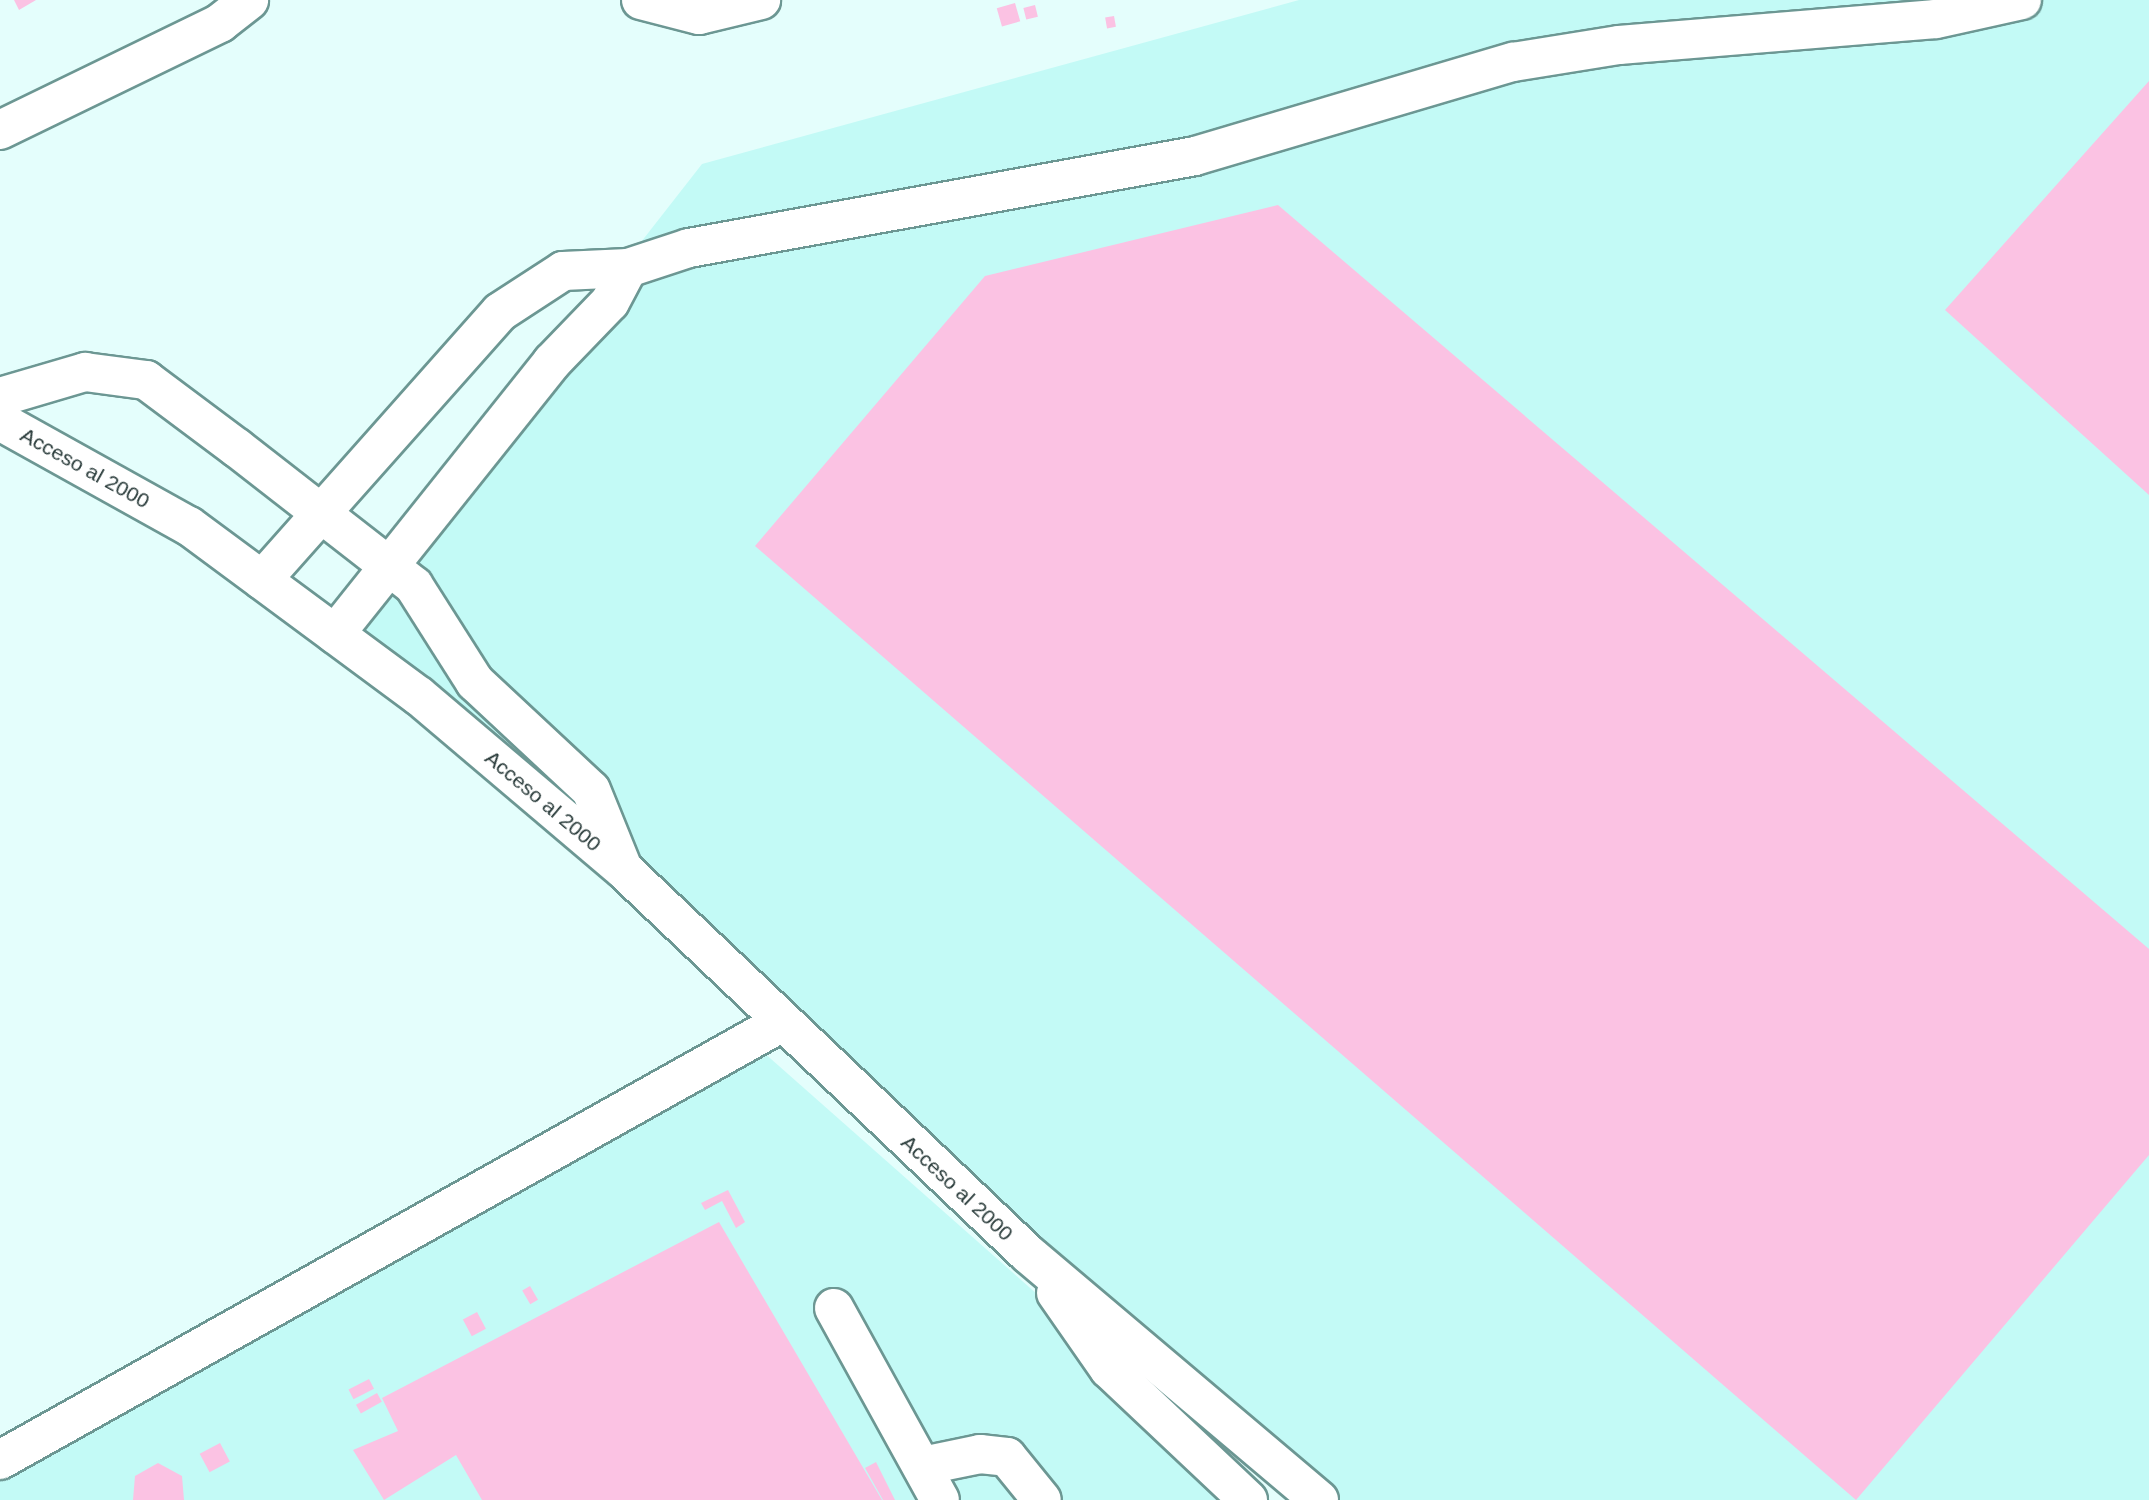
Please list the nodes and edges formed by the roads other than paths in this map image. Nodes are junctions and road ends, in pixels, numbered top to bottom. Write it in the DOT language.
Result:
graph roads {
  1 [pos="249,0"];
  2 [pos="641,0"];
  3 [pos="761,0"];
  4 [pos="2022,0"];
  5 [pos="0,130"];
  6 [pos="628,268"];
  7 [pos="0,397"];
  8 [pos="0,421"];
  9 [pos="318,514"];
  10 [pos="387,566"];
  11 [pos="262,580"];
  12 [pos="335,634"];
  13 [pos="623,869"];
  14 [pos="779,1024"];
  15 [pos="1028,1254"];
  16 [pos="834,1308"];
  17 [pos="0,1460"];
  18 [pos="922,1466"];
  19 [pos="940,1500"];
  20 [pos="1042,1500"];
  21 [pos="1248,1500"];
  22 [pos="1319,1500"];
  1 -- 5 [label="street"];
  2 -- 3 [label="street"];
  4 -- 6 [label="street"];
  6 -- 9 [label="street"];
  6 -- 10 [label="street"];
  7 -- 9 [label="street"];
  8 -- 11 [label="street, Acceso al 2000"];
  9 -- 10 [label="street"];
  9 -- 11 [label="street"];
  10 -- 12 [label="street"];
  10 -- 13 [label="street"];
  11 -- 12 [label="street, Acceso al 2000"];
  12 -- 13 [label="street, Acceso al 2000"];
  13 -- 14 [label="street, Acceso al 2000"];
  14 -- 15 [label="street, Acceso al 2000"];
  14 -- 17 [label="street"];
  15 -- 21 [label="street, Acceso al 2000"];
  15 -- 22 [label="street, Acceso al 2000"];
  16 -- 18 [label="street"];
  18 -- 19 [label="street"];
  18 -- 20 [label="street"];
}
